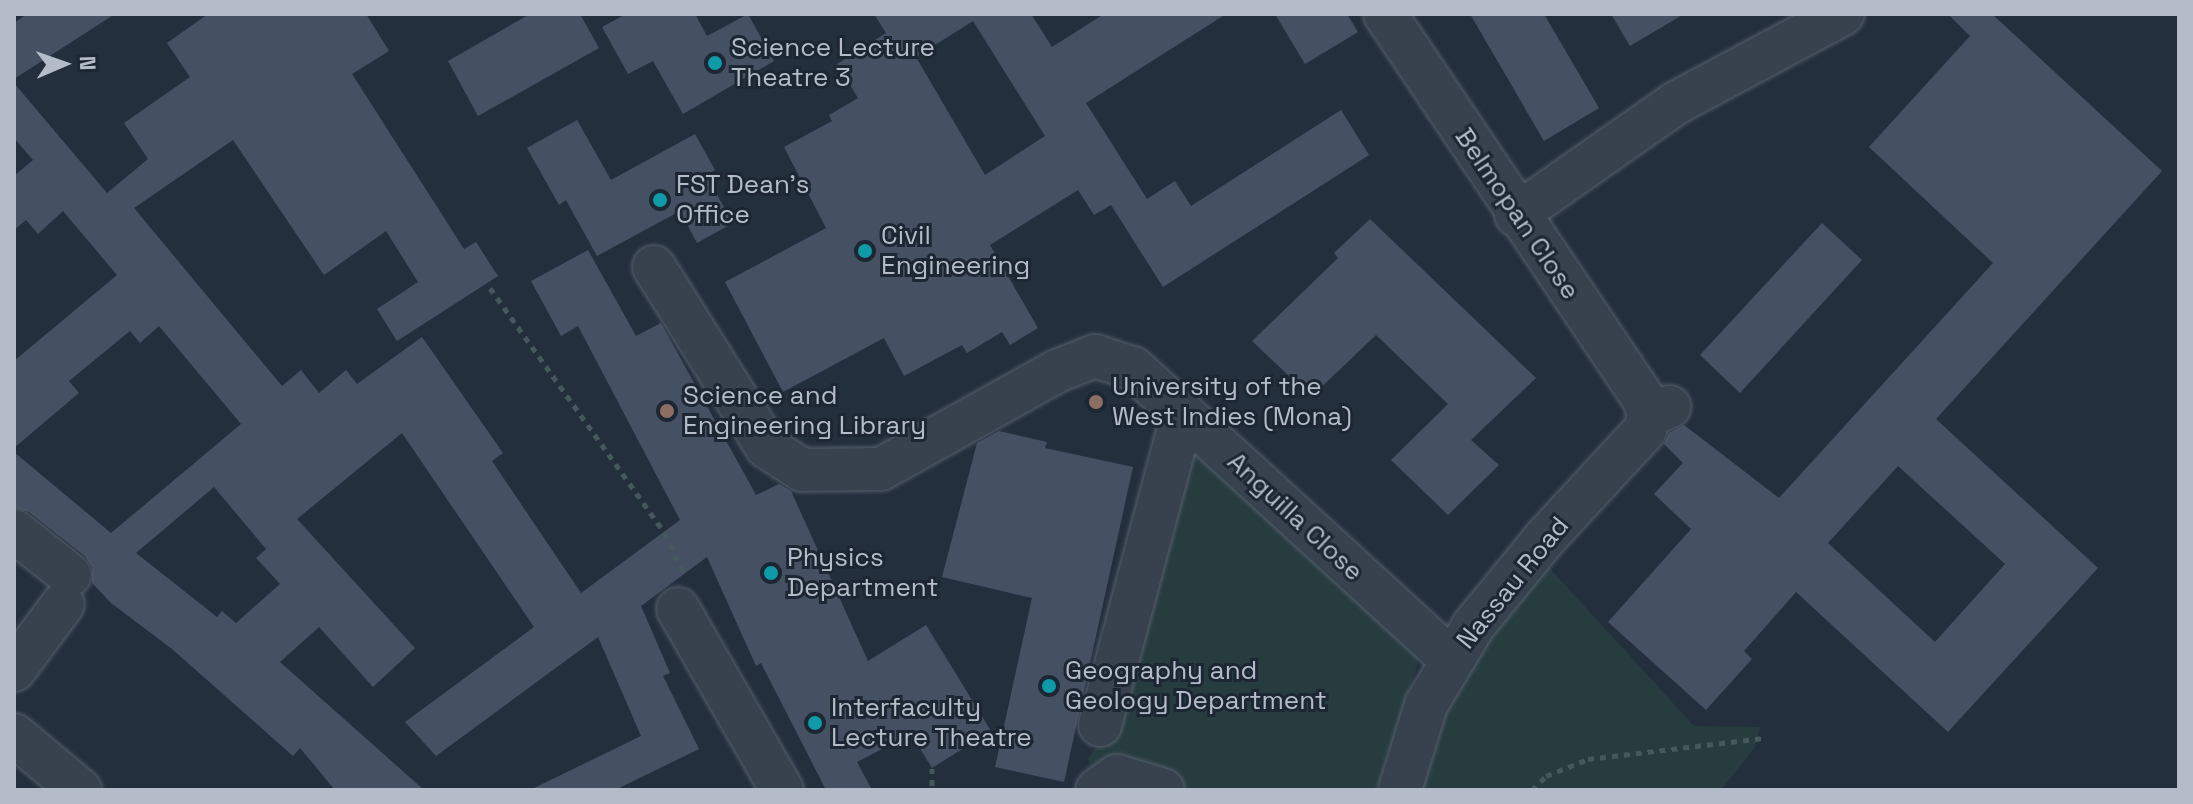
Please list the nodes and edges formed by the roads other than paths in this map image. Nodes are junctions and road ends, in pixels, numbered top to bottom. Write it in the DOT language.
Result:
graph roads {
  1 [pos="1385,14"];
  2 [pos="1843,14"];
  3 [pos="1516,215"];
  4 [pos="654,267"];
  5 [pos="1659,411"];
  6 [pos="1183,413"];
  7 [pos="14,531"];
  8 [pos="678,609"];
  9 [pos="1452,660"];
  10 [pos="14,670"];
  11 [pos="1100,725"];
  12 [pos="14,735"];
  13 [pos="80,790"];
  14 [pos="782,790"];
  15 [pos="1097,790"];
  16 [pos="1163,790"];
  17 [pos="1400,790"];
  1 -- 3 [label="street, Belmopan Close"];
  2 -- 3 [label="street"];
  3 -- 5 [label="street, Belmopan Close"];
  4 -- 6 [label="street, Anguilla Close"];
  5 -- 9 [label="street, Nassau Road"];
  6 -- 9 [label="street, Anguilla Close"];
  6 -- 11 [label="street"];
  7 -- 10 [label="street"];
  8 -- 14 [label="street"];
  9 -- 17 [label="street, Nassau Road"];
  12 -- 13 [label="street"];
  15 -- 16 [label="street"];
}
